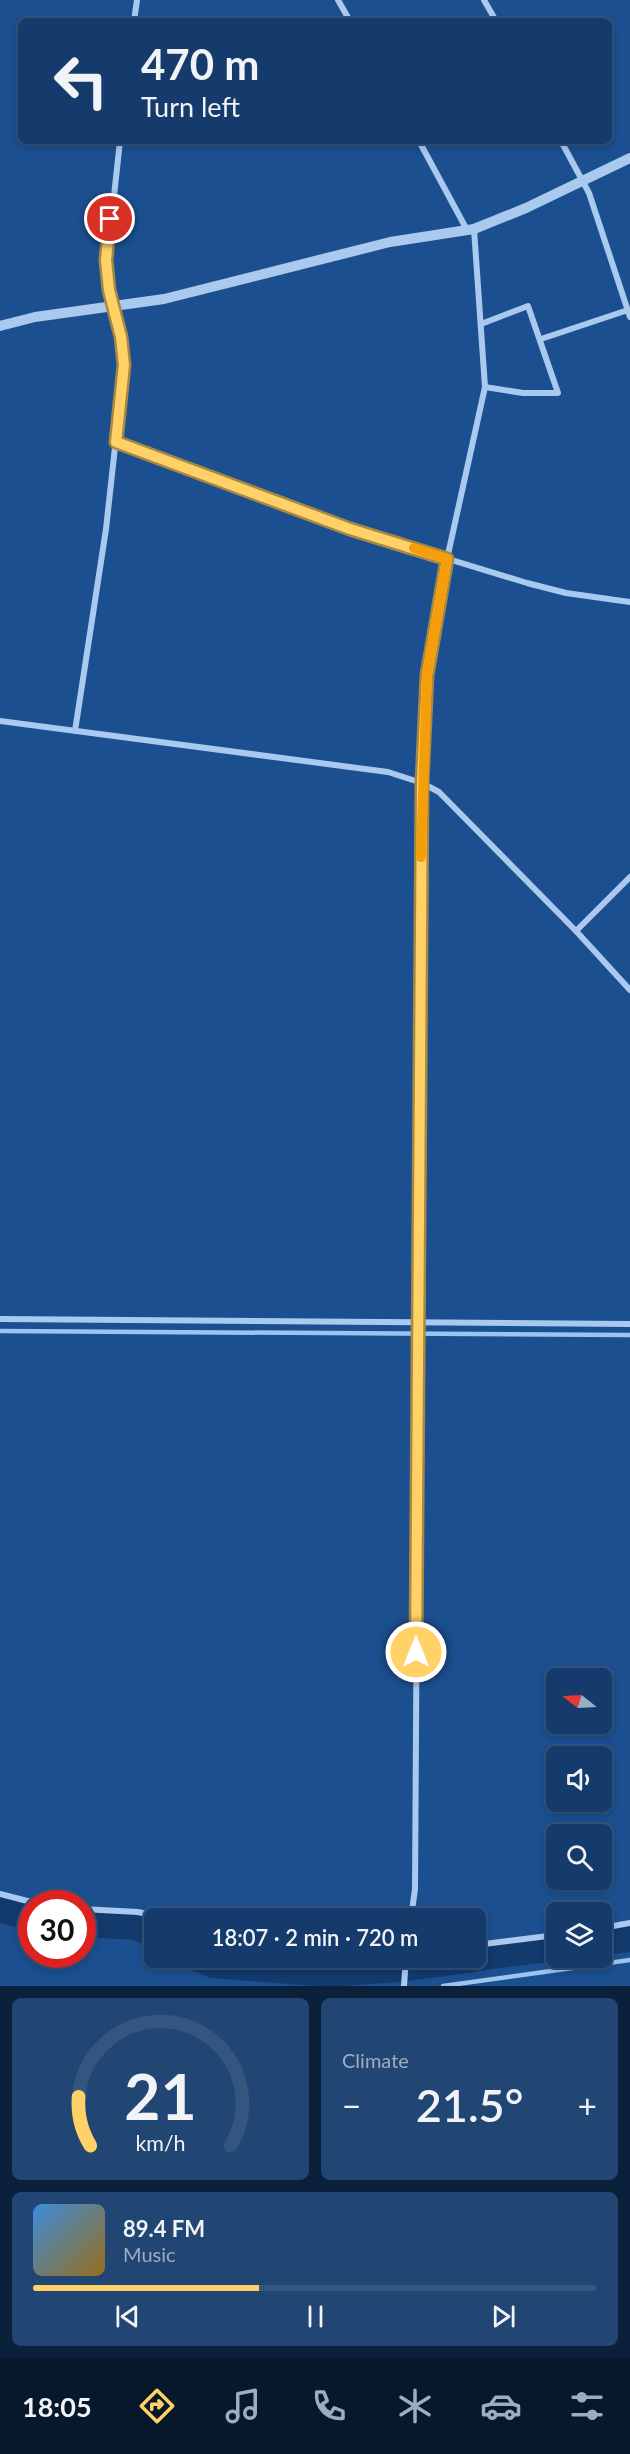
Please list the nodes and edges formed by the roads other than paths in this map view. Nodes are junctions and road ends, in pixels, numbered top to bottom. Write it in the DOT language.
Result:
graph roads {
  1 [pos="137,0"];
  2 [pos="338,0"];
  3 [pos="484,0"];
  4 [pos="134,18"];
  5 [pos="348,18"];
  6 [pos="494,18"];
  7 [pos="120,144"];
  8 [pos="421,144"];
  9 [pos="563,144"];
  10 [pos="630,158"];
  11 [pos="584,181"];
  12 [pos="470,230"];
  13 [pos="114,305"];
  14 [pos="629,313"];
  15 [pos="481,324"];
  16 [pos="0,326"];
  17 [pos="541,339"];
  18 [pos="485,387"];
  19 [pos="116,442"];
  20 [pos="447,559"];
  21 [pos="630,602"];
  22 [pos="0,721"];
  23 [pos="75,731"];
  24 [pos="422,783"];
  25 [pos="630,877"];
  26 [pos="576,931"];
  27 [pos="630,990"];
  28 [pos="0,1320"];
  29 [pos="418,1322"];
  30 [pos="630,1324"];
  31 [pos="0,1894"];
  32 [pos="18,1899"];
  33 [pos="412,1908"];
  34 [pos="96,1910"];
  35 [pos="144,1913"];
  36 [pos="630,1923"];
  37 [pos="612,1926"];
  38 [pos="546,1936"];
  39 [pos="486,1943"];
  40 [pos="405,1968"];
  41 [pos="404,1986"];
  1 -- 4 [label="street"];
  2 -- 5 [label="street"];
  3 -- 6 [label="street"];
  7 -- 13 [label="street"];
  8 -- 12 [label="street"];
  9 -- 11 [label="street"];
  10 -- 11 [label="street"];
  11 -- 12 [label="street"];
  11 -- 14 [label="street"];
  12 -- 13 [label="street"];
  12 -- 15 [label="street"];
  13 -- 16 [label="street"];
  13 -- 19 [label="street"];
  14 -- 17 [label="street"];
  15 -- 17 [label="street"];
  15 -- 18 [label="street"];
  17 -- 18 [label="street"];
  18 -- 20 [label="street"];
  19 -- 20 [label="street"];
  19 -- 23 [label="street"];
  20 -- 21 [label="street"];
  20 -- 24 [label="street"];
  22 -- 23 [label="street"];
  23 -- 24 [label="street"];
  24 -- 26 [label="street"];
  24 -- 29 [label="street"];
  25 -- 26 [label="street"];
  26 -- 27 [label="street"];
  28 -- 29 [label="street"];
  29 -- 30 [label="street"];
  29 -- 33 [label="street"];
  31 -- 32 [label="street"];
  34 -- 35 [label="street"];
  36 -- 37 [label="street"];
  38 -- 39 [label="street"];
  40 -- 41 [label="street"];
}
